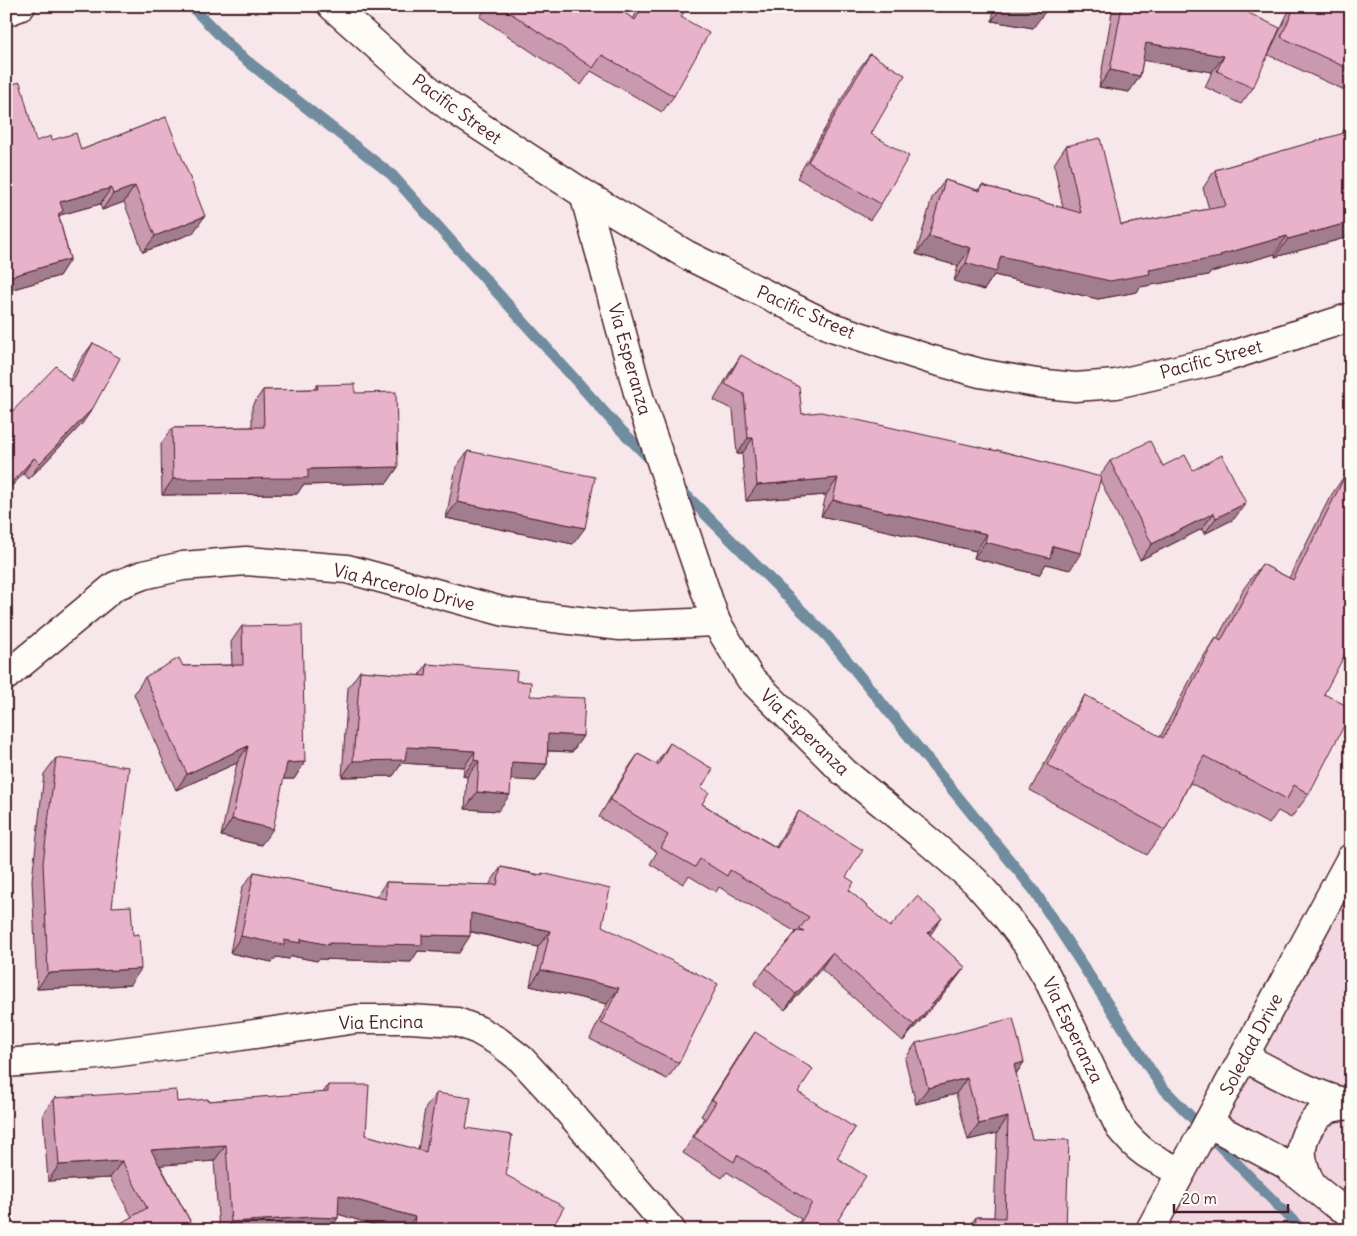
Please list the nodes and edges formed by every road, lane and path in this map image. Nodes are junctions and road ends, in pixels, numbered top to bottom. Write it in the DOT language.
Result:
graph roads {
  1 [pos="21,6"];
  2 [pos="332,6"];
  3 [pos="6,12"];
  4 [pos="584,194"];
  5 [pos="1351,317"];
  6 [pos="716,622"];
  7 [pos="6,676"];
  8 [pos="1351,858"];
  9 [pos="1244,1058"];
  10 [pos="6,1063"];
  11 [pos="1351,1105"];
  12 [pos="1208,1123"];
  13 [pos="1181,1172"];
  14 [pos="1312,1186"];
  15 [pos="1351,1213"];
  16 [pos="671,1230"];
  17 [pos="1150,1230"];
  1 -- 3 [label="street"];
  2 -- 4 [label="street, Pacific Street"];
  4 -- 5 [label="street, Pacific Street"];
  4 -- 6 [label="street, Via Esperanza"];
  6 -- 7 [label="street, Via Arcerolo Drive"];
  6 -- 13 [label="street, Via Esperanza"];
  8 -- 9 [label="street, Soledad Drive"];
  9 -- 11 [label="street"];
  9 -- 12 [label="street, Soledad Drive"];
  10 -- 16 [label="street, Via Encina"];
  11 -- 14 [label="street"];
  12 -- 13 [label="street, Soledad Drive"];
  12 -- 14 [label="street"];
  13 -- 17 [label="street, Soledad Drive"];
  14 -- 15 [label="street"];
}
